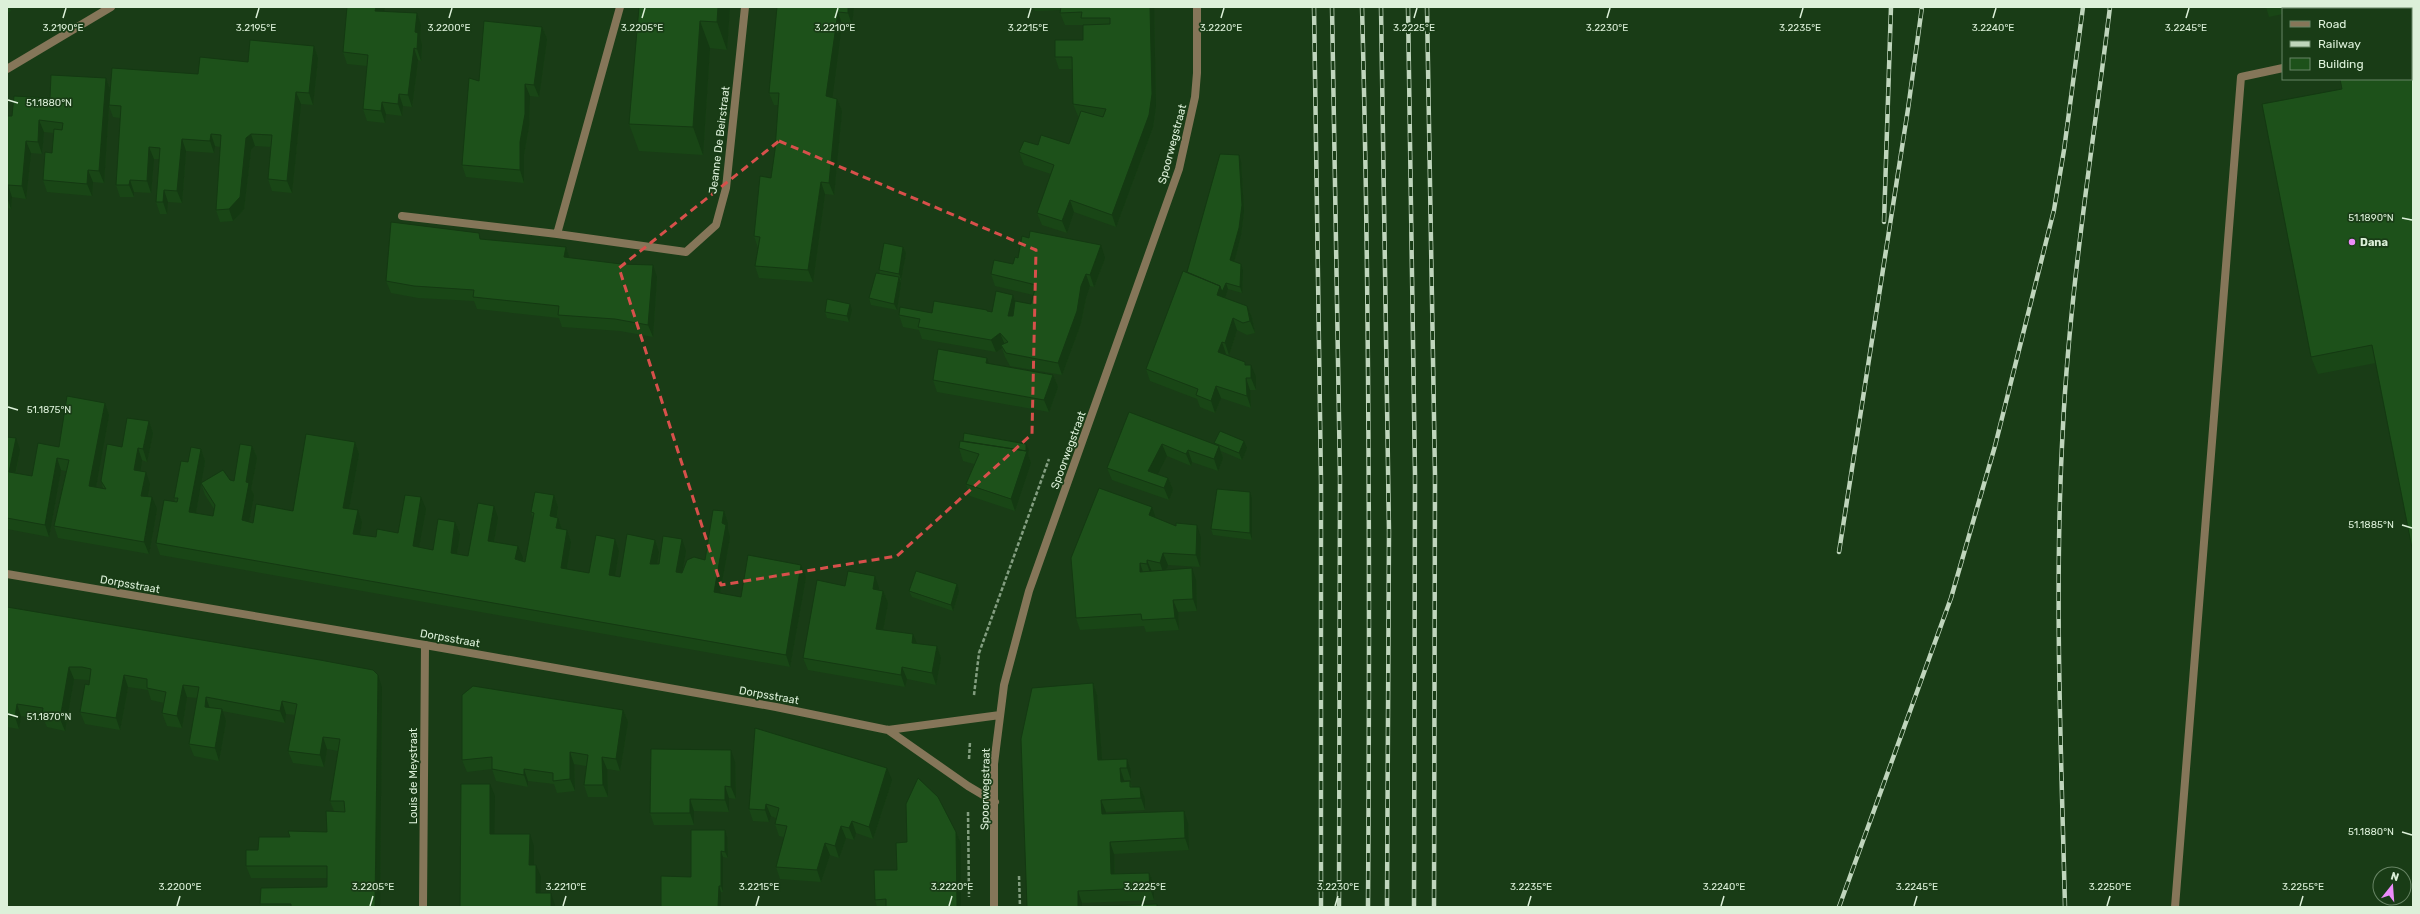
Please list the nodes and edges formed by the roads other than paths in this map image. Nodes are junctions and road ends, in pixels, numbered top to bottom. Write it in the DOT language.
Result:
graph roads {
  1 [pos="110,7"];
  2 [pos="620,7"];
  3 [pos="745,7"];
  4 [pos="1196,7"];
  5 [pos="2282,68"];
  6 [pos="7,69"];
  7 [pos="402,216"];
  8 [pos="557,234"];
  9 [pos="7,574"];
  10 [pos="425,645"];
  11 [pos="1000,715"];
  12 [pos="888,730"];
  13 [pos="995,802"];
  14 [pos="423,907"];
  15 [pos="994,907"];
  16 [pos="2175,907"];
  1 -- 6 [label="street"];
  2 -- 8 [label="street"];
  3 -- 8 [label="street, Jeanne De Beirstraat"];
  4 -- 11 [label="street, Spoorwegstraat"];
  5 -- 16 [label="street"];
  7 -- 8 [label="street, Jeanne De Beirstraat"];
  9 -- 10 [label="street, Dorpsstraat"];
  10 -- 12 [label="street, Dorpsstraat"];
  10 -- 14 [label="street, Louis de Meystraat"];
  11 -- 12 [label="street, Dorpsstraat"];
  11 -- 13 [label="street, Spoorwegstraat"];
  12 -- 13 [label="street, Dorpsstraat"];
  13 -- 15 [label="street, Spoorwegstraat"];
}
